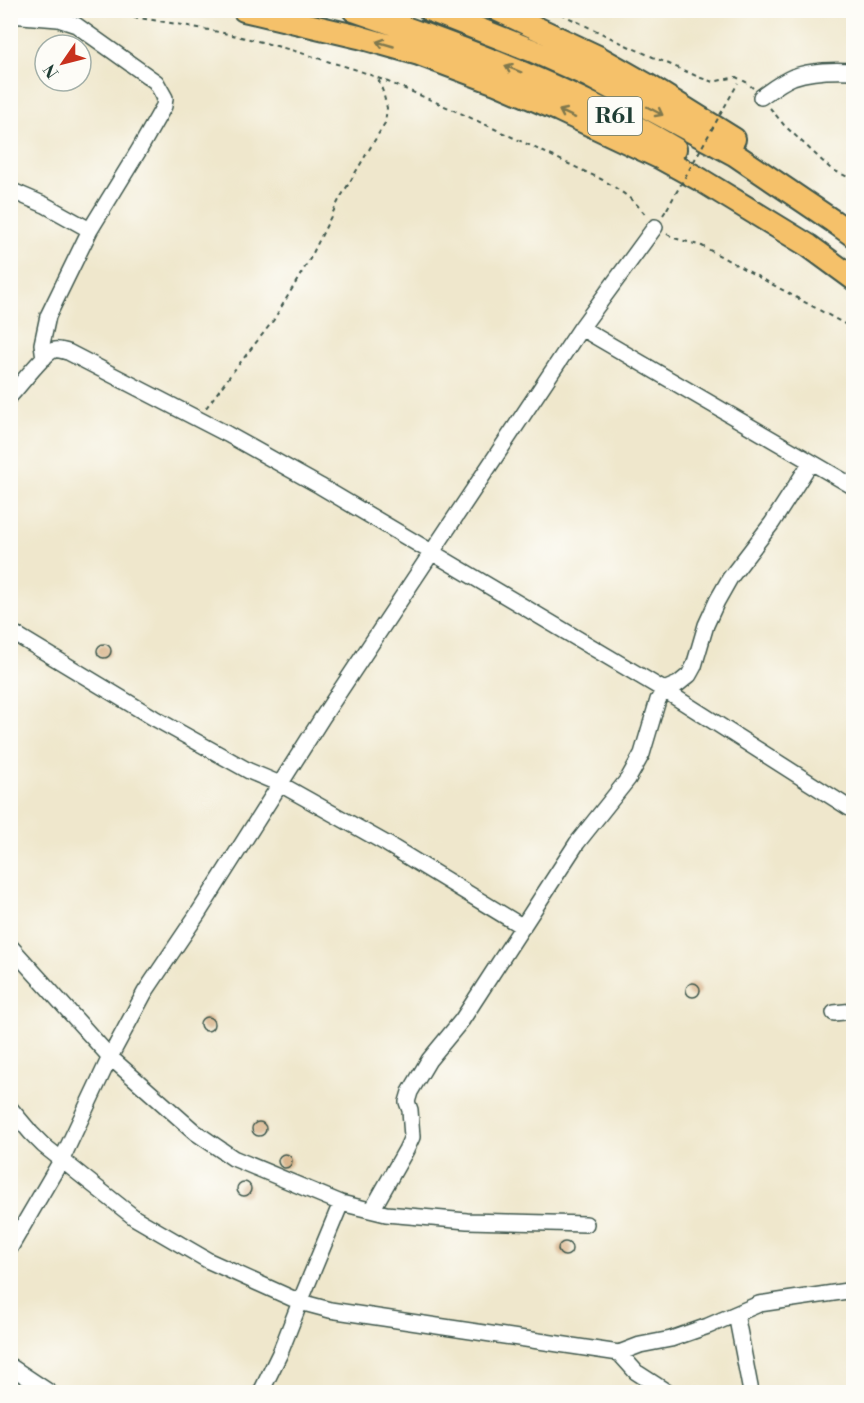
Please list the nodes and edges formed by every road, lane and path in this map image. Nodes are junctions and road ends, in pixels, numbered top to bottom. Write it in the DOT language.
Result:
graph roads {
  1 [pos="72,10"];
  2 [pos="244,10"];
  3 [pos="354,10"];
  4 [pos="430,10"];
  5 [pos="498,10"];
  6 [pos="553,10"];
  7 [pos="10,15"];
  8 [pos="854,71"];
  9 [pos="378,78"];
  10 [pos="740,79"];
  11 [pos="760,97"];
  12 [pos="854,180"];
  13 [pos="10,190"];
  14 [pos="667,209"];
  15 [pos="854,224"];
  16 [pos="655,227"];
  17 [pos="90,230"];
  18 [pos="854,236"];
  19 [pos="854,267"];
  20 [pos="854,279"];
  21 [pos="581,328"];
  22 [pos="854,329"];
  23 [pos="44,358"];
  24 [pos="12,391"];
  25 [pos="198,419"];
  26 [pos="811,462"];
  27 [pos="854,487"];
  28 [pos="432,552"];
  29 [pos="10,631"];
  30 [pos="663,690"];
  31 [pos="280,783"];
  32 [pos="854,811"];
  33 [pos="523,927"];
  34 [pos="10,946"];
  35 [pos="854,1011"];
  36 [pos="834,1013"];
  37 [pos="110,1057"];
  38 [pos="10,1108"];
  39 [pos="62,1159"];
  40 [pos="341,1203"];
  41 [pos="372,1210"];
  42 [pos="586,1224"];
  43 [pos="10,1248"];
  44 [pos="854,1290"];
  45 [pos="300,1302"];
  46 [pos="736,1314"];
  47 [pos="619,1353"];
  48 [pos="10,1366"];
  49 [pos="49,1392"];
  50 [pos="261,1392"];
  51 [pos="667,1392"];
  52 [pos="751,1392"];
  1 -- 9 [label="path"];
  20 -- 2 [label="main road, one-way"];
  19 -- 3 [label="main road, R61, one-way"];
  4 -- 18 [label="main road, R61, one-way"];
  5 -- 15 [label="main road"];
  6 -- 10 [label="path"];
  7 -- 17 [label="street"];
  8 -- 11 [label="street"];
  9 -- 16 [label="path"];
  9 -- 25 [label="path"];
  10 -- 11 [label="path"];
  10 -- 14 [label="path, bridge"];
  11 -- 12 [label="path"];
  13 -- 17 [label="street"];
  16 -- 21 [label="street"];
  16 -- 22 [label="path"];
  17 -- 23 [label="street"];
  21 -- 26 [label="street"];
  21 -- 28 [label="street"];
  23 -- 24 [label="street"];
  23 -- 25 [label="street"];
  25 -- 28 [label="street"];
  26 -- 27 [label="street"];
  26 -- 30 [label="street"];
  28 -- 30 [label="street"];
  28 -- 31 [label="street"];
  29 -- 31 [label="street"];
  30 -- 32 [label="street"];
  30 -- 33 [label="street"];
  31 -- 33 [label="street"];
  31 -- 37 [label="street"];
  33 -- 41 [label="street"];
  34 -- 37 [label="street"];
  35 -- 36 [label="street"];
  37 -- 39 [label="street"];
  37 -- 40 [label="street"];
  38 -- 39 [label="street"];
  39 -- 43 [label="street"];
  39 -- 45 [label="street"];
  40 -- 41 [label="street"];
  40 -- 45 [label="street"];
  41 -- 42 [label="street"];
  44 -- 46 [label="street"];
  45 -- 47 [label="street"];
  45 -- 50 [label="street"];
  46 -- 47 [label="street"];
  46 -- 52 [label="street"];
  47 -- 51 [label="street"];
  48 -- 49 [label="street"];
}
